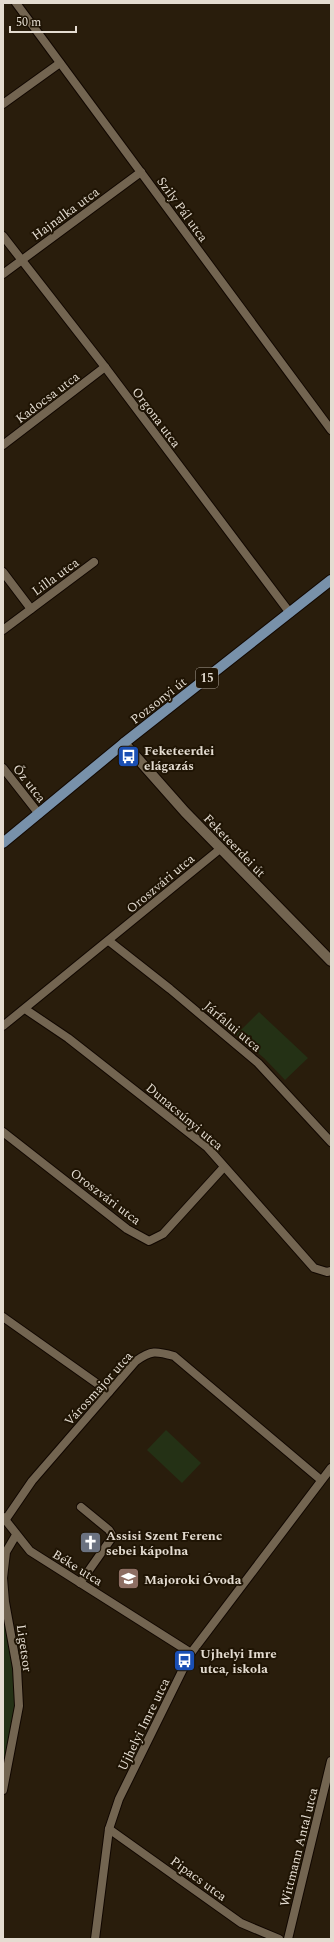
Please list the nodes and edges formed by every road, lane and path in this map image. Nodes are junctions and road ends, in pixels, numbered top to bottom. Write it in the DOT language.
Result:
graph roads {
  1 [pos="16,3"];
  2 [pos="60,63"];
  3 [pos="3,104"];
  4 [pos="141,172"];
  5 [pos="3,236"];
  6 [pos="21,260"];
  7 [pos="3,274"];
  8 [pos="105,367"];
  9 [pos="331,430"];
  10 [pos="3,445"];
  11 [pos="94,562"];
  12 [pos="3,572"];
  13 [pos="331,580"];
  14 [pos="31,609"];
  15 [pos="290,613"];
  16 [pos="3,630"];
  17 [pos="124,743"];
  18 [pos="3,768"];
  19 [pos="39,814"];
  20 [pos="3,843"];
  21 [pos="220,849"];
  22 [pos="108,941"];
  23 [pos="331,961"];
  24 [pos="25,1009"];
  25 [pos="3,1026"];
  26 [pos="3,1132"];
  27 [pos="331,1142"];
  28 [pos="224,1167"];
  29 [pos="331,1271"];
  30 [pos="3,1317"];
  31 [pos="108,1392"];
  32 [pos="331,1468"];
  33 [pos="321,1480"];
  34 [pos="81,1507"];
  35 [pos="4,1518"];
  36 [pos="16,1535"];
  37 [pos="80,1583"];
  38 [pos="191,1653"];
  39 [pos="331,1761"];
  40 [pos="3,1790"];
  41 [pos="109,1829"];
  42 [pos="95,1939"];
  43 [pos="279,1939"];
  44 [pos="288,1939"];
  1 -- 2 [label="street, Szily Pál utca"];
  2 -- 3 [label="street"];
  2 -- 4 [label="street, Szily Pál utca"];
  4 -- 6 [label="street, Hajnalka utca"];
  4 -- 9 [label="street, Szily Pál utca"];
  5 -- 6 [label="street, Orgona utca"];
  6 -- 7 [label="street, Hajnalka utca"];
  6 -- 8 [label="street, Orgona utca"];
  8 -- 10 [label="street, Kadocsa utca"];
  8 -- 15 [label="street, Orgona utca"];
  11 -- 14 [label="street, Lilla utca"];
  12 -- 14 [label="street, Lilla utca"];
  13 -- 15 [label="main road, Pozsonyi út / 15"];
  14 -- 16 [label="street, Lilla utca"];
  15 -- 17 [label="main road, Pozsonyi út / 15"];
  17 -- 19 [label="main road, Pozsonyi út / 15"];
  17 -- 21 [label="main road, Feketeerdei út"];
  18 -- 19 [label="street, Őz utca"];
  19 -- 20 [label="main road, Pozsonyi út / 15"];
  21 -- 22 [label="street, Oroszvári utca"];
  21 -- 23 [label="main road, Feketeerdei út"];
  22 -- 24 [label="street, Oroszvári utca"];
  22 -- 27 [label="street, Járfalui utca"];
  24 -- 25 [label="street, Oroszvári utca"];
  24 -- 28 [label="street, Dunacsúnyi utca"];
  26 -- 28 [label="street, Oroszvári utca"];
  28 -- 29 [label="street, Dunacsúnyi utca"];
  30 -- 31 [label="street"];
  31 -- 33 [label="street, Városmajor utca"];
  31 -- 35 [label="street, Városmajor utca"];
  32 -- 33 [label="street, Ujhelyi Imre utca"];
  33 -- 38 [label="street, Ujhelyi Imre utca"];
  34 -- 37 [label="street"];
  35 -- 36 [label="street, Béke utca"];
  36 -- 37 [label="street, Béke utca"];
  36 -- 40 [label="street, Ligetsor"];
  37 -- 38 [label="street, Béke utca"];
  38 -- 41 [label="street, Ujhelyi Imre utca"];
  39 -- 44 [label="street, Wittmann Antal utca"];
  41 -- 42 [label="street, Ujhelyi Imre utca"];
  41 -- 43 [label="street, Pipacs utca"];
}
